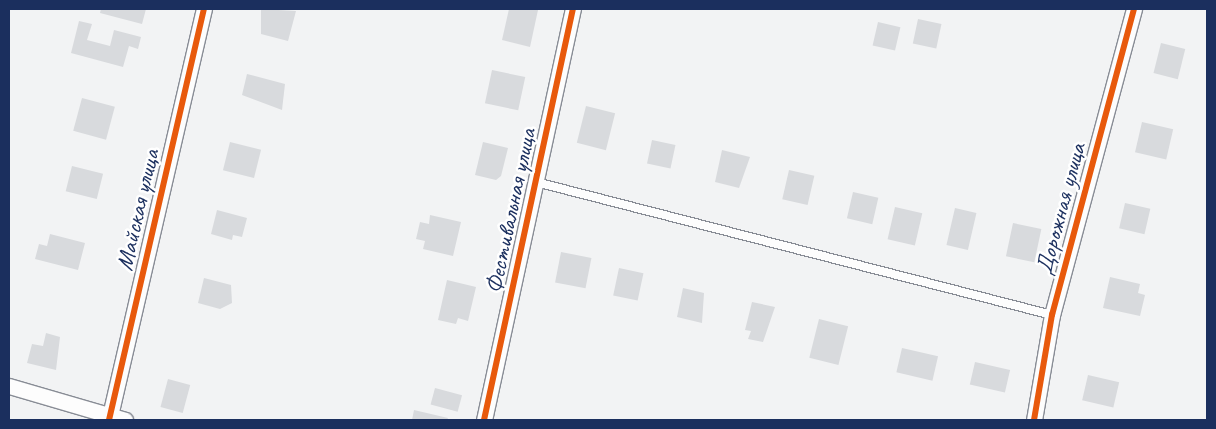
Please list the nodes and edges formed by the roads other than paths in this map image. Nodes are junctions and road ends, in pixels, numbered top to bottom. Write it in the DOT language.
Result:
graph roads {
  1 [pos="204,9"];
  2 [pos="573,9"];
  3 [pos="1134,9"];
  4 [pos="536,182"];
  5 [pos="1052,315"];
  6 [pos="9,386"];
  7 [pos="110,418"];
  8 [pos="125,420"];
  9 [pos="484,420"];
  10 [pos="1034,420"];
  1 -- 7 [label="street, Майская улица"];
  2 -- 4 [label="street, Фестивальная улица"];
  3 -- 5 [label="street, Дорожная улица"];
  4 -- 5 [label="lane"];
  4 -- 9 [label="street, Фестивальная улица"];
  5 -- 10 [label="street, Дорожная улица"];
  6 -- 7 [label="street"];
  7 -- 8 [label="street"];
}
